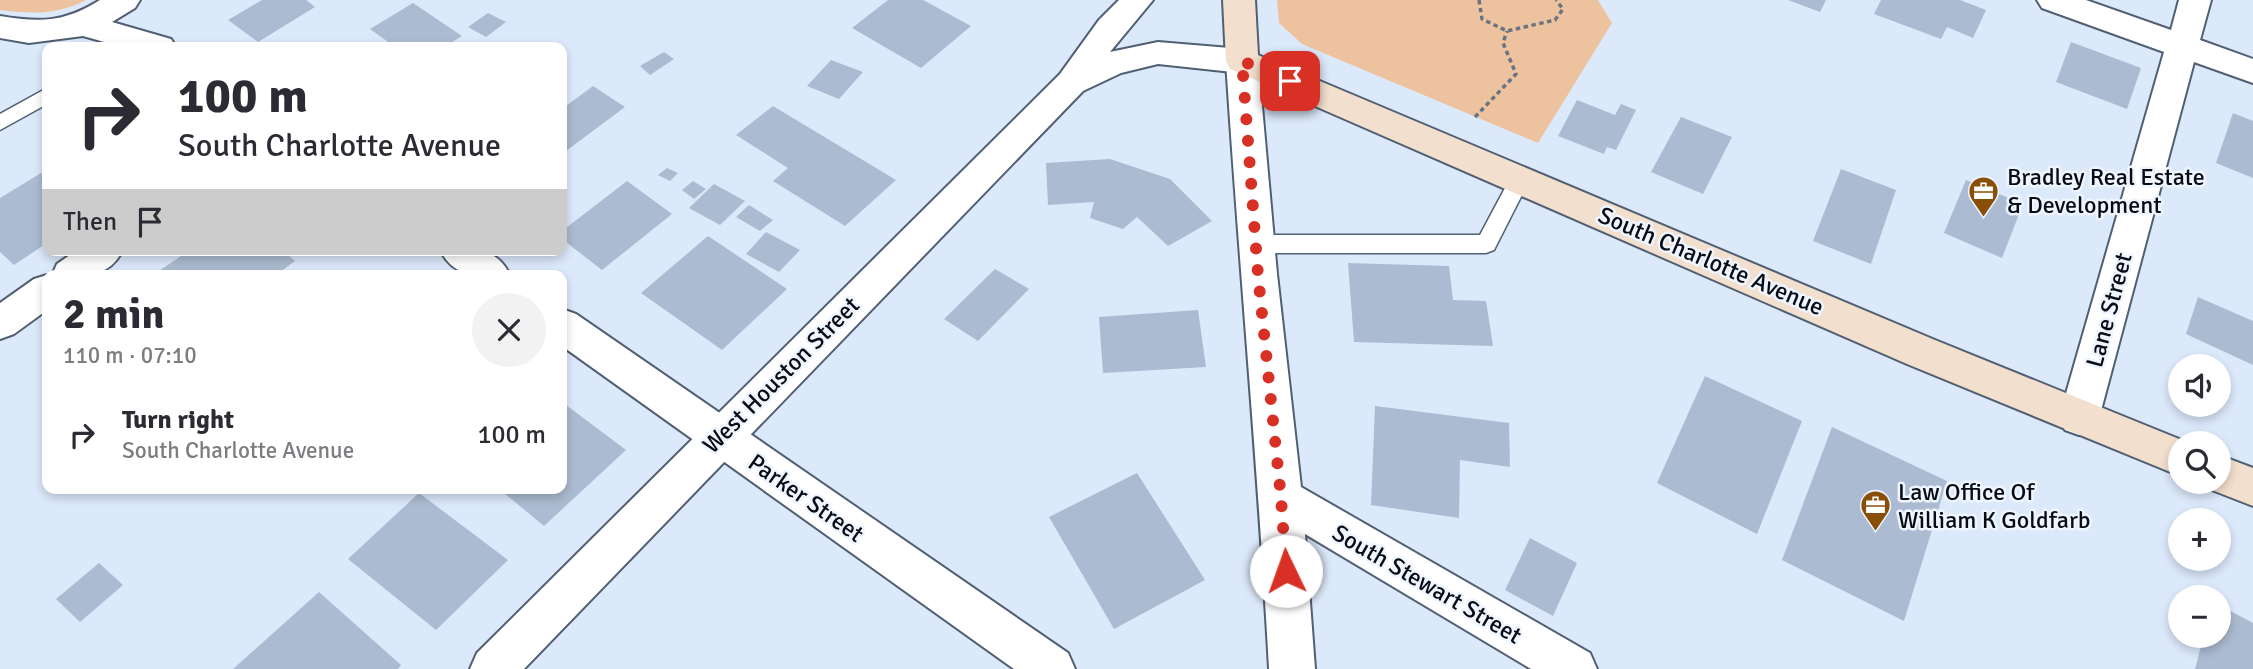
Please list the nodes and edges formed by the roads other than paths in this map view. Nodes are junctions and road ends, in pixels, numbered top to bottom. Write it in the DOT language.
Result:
graph roads {
  1 [pos="124,0"];
  2 [pos="1137,0"];
  3 [pos="1239,0"];
  4 [pos="2053,0"];
  5 [pos="2195,0"];
  6 [pos="83,25"];
  7 [pos="0,27"];
  8 [pos="134,42"];
  9 [pos="2183,46"];
  10 [pos="1242,61"];
  11 [pos="2253,71"];
  12 [pos="1071,83"];
  13 [pos="42,99"];
  14 [pos="0,124"];
  15 [pos="1520,178"];
  16 [pos="1255,244"];
  17 [pos="97,256"];
  18 [pos="466,256"];
  19 [pos="77,270"];
  20 [pos="485,270"];
  21 [pos="42,294"];
  22 [pos="0,323"];
  23 [pos="567,329"];
  24 [pos="2079,418"];
  25 [pos="719,437"];
  26 [pos="2168,453"];
  27 [pos="2231,479"];
  28 [pos="2253,487"];
  29 [pos="1281,498"];
  30 [pos="493,669"];
  31 [pos="1052,669"];
  32 [pos="1292,669"];
  33 [pos="1574,669"];
  1 -- 6 [label="street"];
  2 -- 12 [label="street, West Houston Street"];
  3 -- 10 [label="main road"];
  4 -- 9 [label="street"];
  5 -- 9 [label="street, Lane Street"];
  6 -- 7 [label="street"];
  6 -- 8 [label="street"];
  9 -- 11 [label="street"];
  9 -- 24 [label="street, Lane Street"];
  10 -- 12 [label="street, West Houston Street"];
  10 -- 15 [label="main road, South Charlotte Avenue"];
  10 -- 16 [label="street"];
  12 -- 25 [label="street, West Houston Street"];
  13 -- 14 [label="lane"];
  15 -- 16 [label="lane"];
  15 -- 24 [label="main road, South Charlotte Avenue"];
  16 -- 29 [label="street"];
  17 -- 19 [label="street"];
  18 -- 20 [label="street"];
  21 -- 22 [label="street"];
  23 -- 25 [label="street, Parker Street"];
  24 -- 26 [label="main road, South Charlotte Avenue"];
  25 -- 30 [label="street, West Houston Street"];
  25 -- 31 [label="street, Parker Street"];
  27 -- 28 [label="main road"];
  29 -- 32 [label="street"];
  29 -- 33 [label="street, South Stewart Street"];
}
